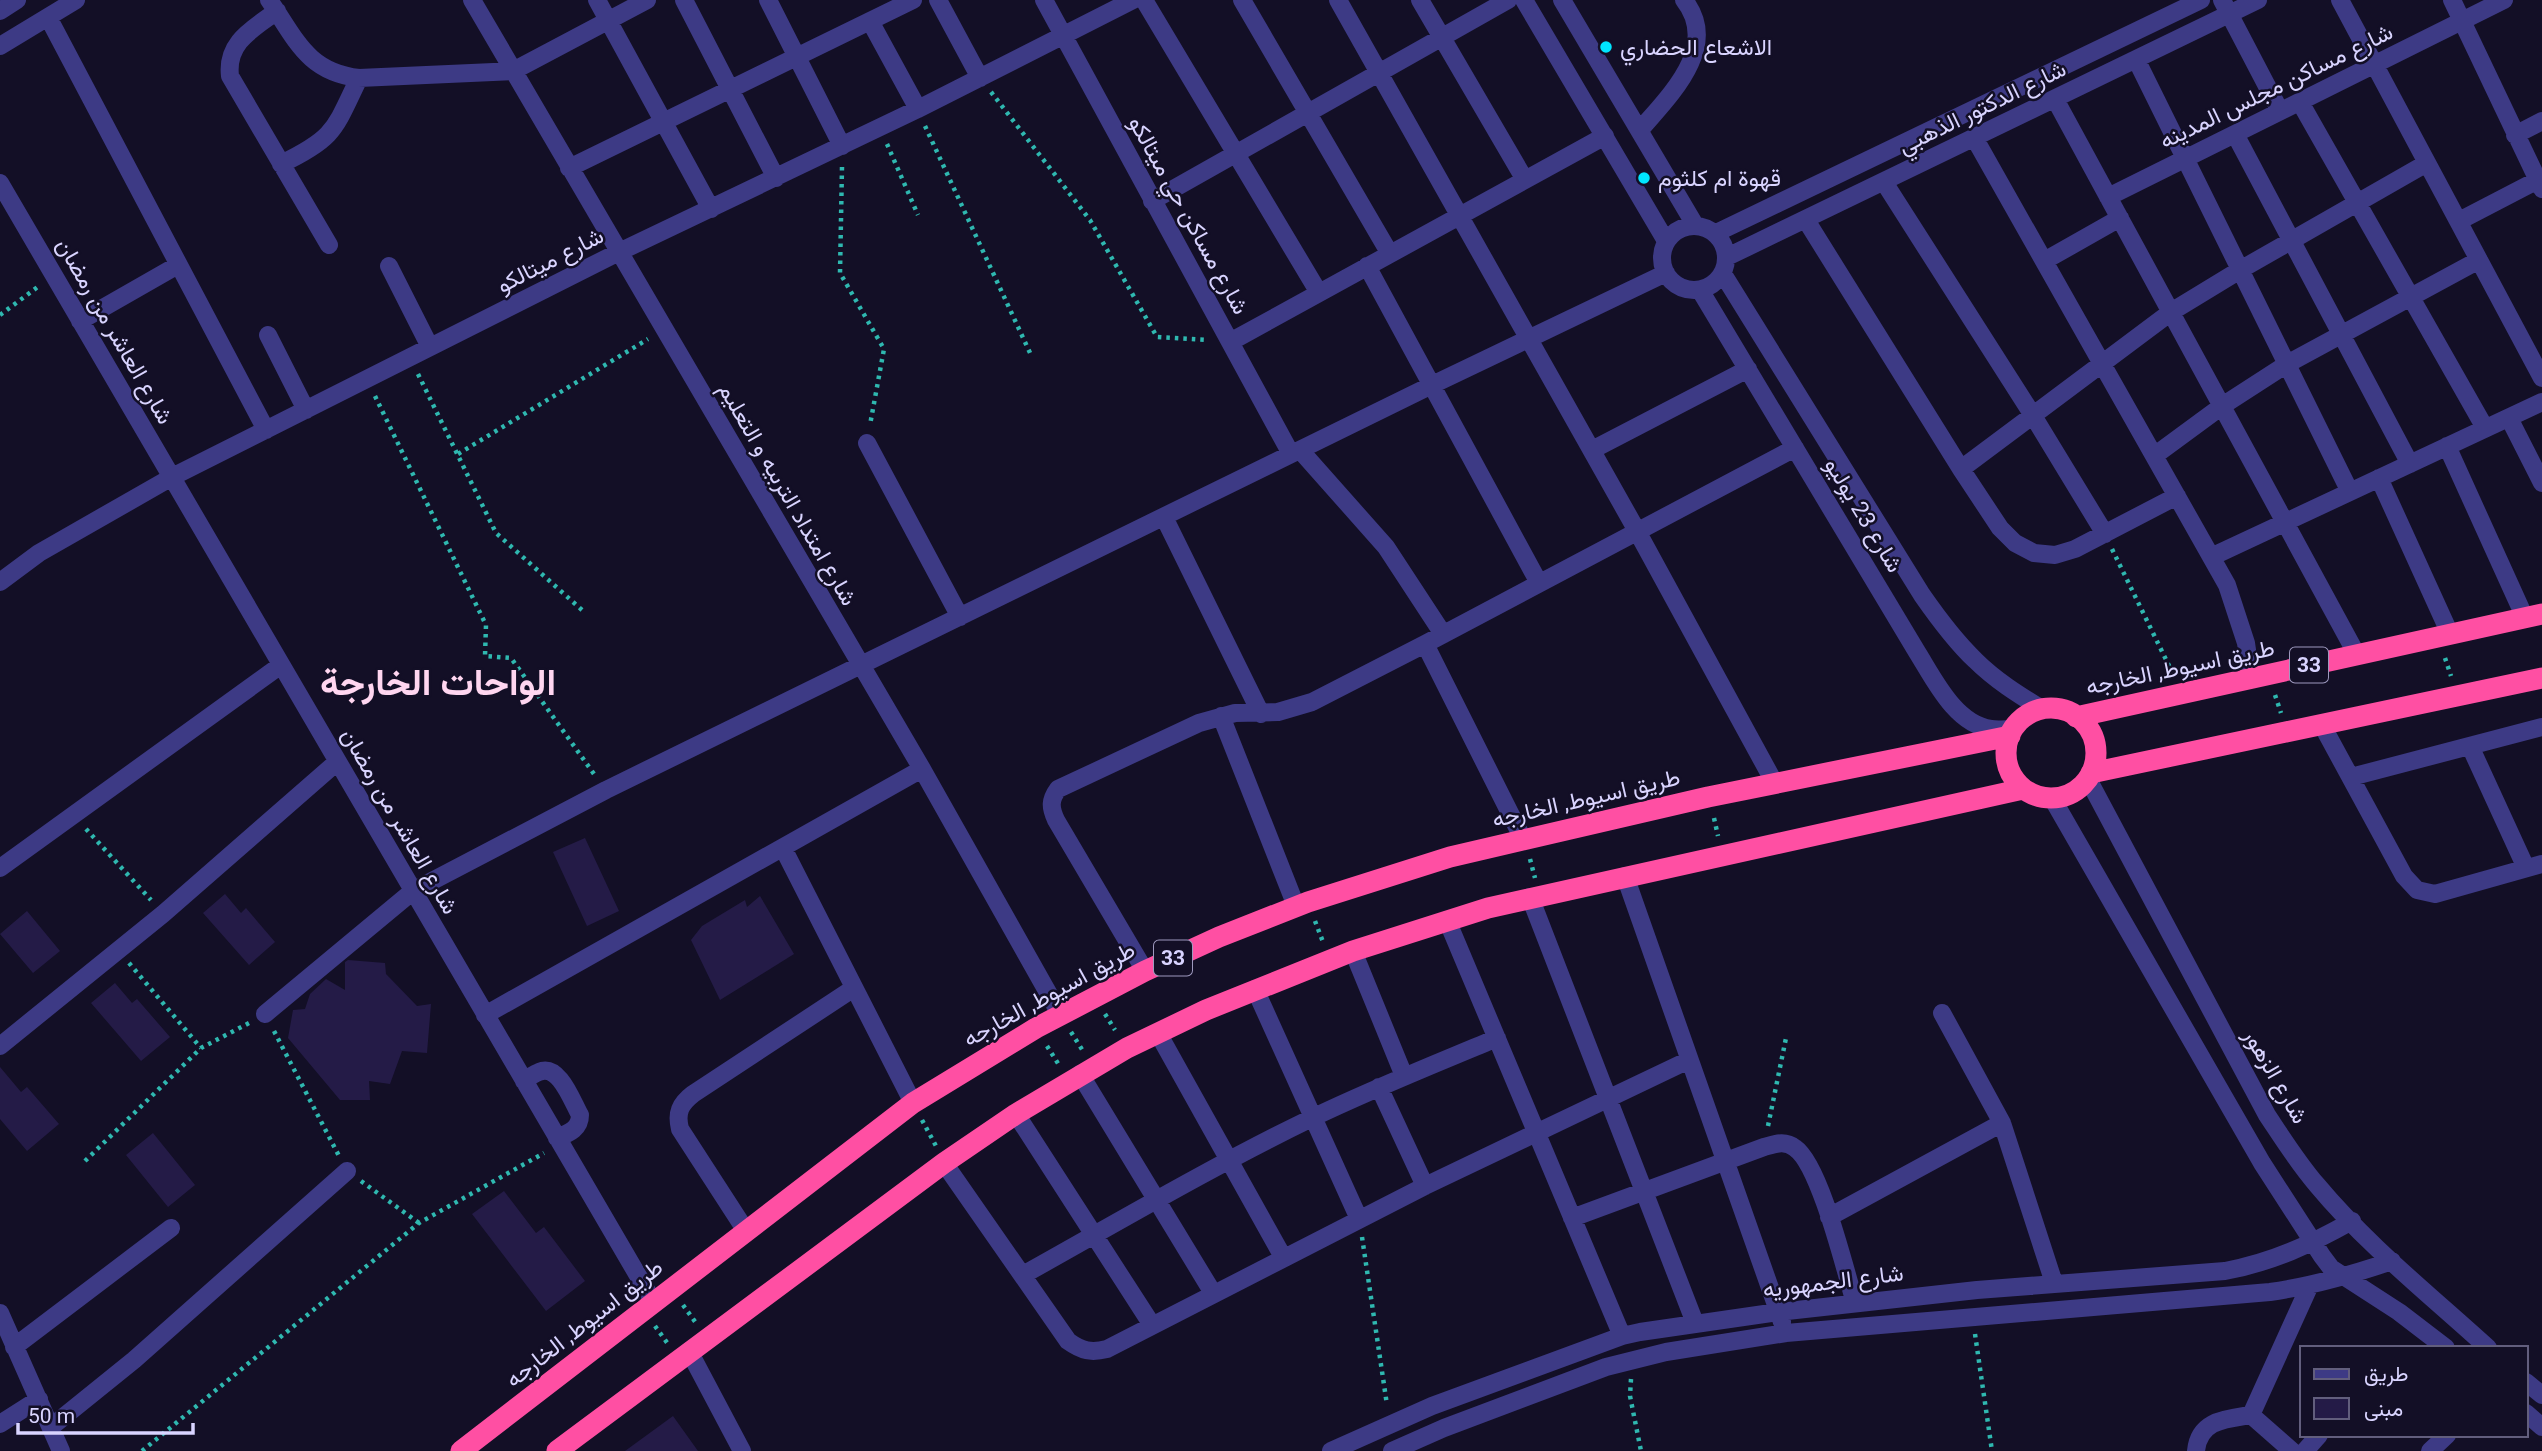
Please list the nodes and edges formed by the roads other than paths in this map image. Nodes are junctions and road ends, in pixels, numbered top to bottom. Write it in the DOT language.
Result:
graph roads {
  1 [pos="16,0"];
  2 [pos="76,0"];
  3 [pos="472,0"];
  4 [pos="597,0"];
  5 [pos="647,0"];
  6 [pos="684,0"];
  7 [pos="768,0"];
  8 [pos="913,0"];
  9 [pos="938,0"];
  10 [pos="1044,0"];
  11 [pos="1133,0"];
  12 [pos="1144,0"];
  13 [pos="1242,0"];
  14 [pos="1338,0"];
  15 [pos="1420,0"];
  16 [pos="1508,0"];
  17 [pos="1524,0"];
  18 [pos="1562,0"];
  19 [pos="1684,0"];
  20 [pos="2201,0"];
  21 [pos="2258,0"];
  22 [pos="2340,0"];
  23 [pos="2452,0"];
  24 [pos="2504,0"];
  25 [pos="273,6"];
  26 [pos="2226,7"];
  27 [pos="0,10"];
  28 [pos="48,18"];
  29 [pos="608,21"];
  30 [pos="870,21"];
  31 [pos="2462,21"];
  32 [pos="1063,36"];
  33 [pos="1442,37"];
  34 [pos="0,46"];
  35 [pos="797,57"];
  36 [pos="2136,59"];
  37 [pos="2375,64"];
  38 [pos="513,71"];
  39 [pos="1379,73"];
  40 [pos="359,78"];
  41 [pos="980,78"];
  42 [pos="730,89"];
  43 [pos="2055,99"];
  44 [pos="2300,102"];
  45 [pos="918,109"];
  46 [pos="2280,111"];
  47 [pos="1308,113"];
  48 [pos="2542,121"];
  49 [pos="664,122"];
  50 [pos="1640,130"];
  51 [pos="2235,134"];
  52 [pos="2515,135"];
  53 [pos="1605,136"];
  54 [pos="1975,139"];
  55 [pos="842,146"];
  56 [pos="1236,154"];
  57 [pos="2186,159"];
  58 [pos="2427,163"];
  59 [pos="281,164"];
  60 [pos="569,168"];
  61 [pos="776,178"];
  62 [pos="1525,180"];
  63 [pos="1884,182"];
  64 [pos="0,183"];
  65 [pos="2540,185"];
  66 [pos="2108,197"];
  67 [pos="1152,201"];
  68 [pos="2357,203"];
  69 [pos="711,209"];
  70 [pos="1459,216"];
  71 [pos="2120,218"];
  72 [pos="1806,219"];
  73 [pos="2459,221"];
  74 [pos="1695,225"];
  75 [pos="1716,233"];
  76 [pos="1666,241"];
  77 [pos="2291,241"];
  78 [pos="329,245"];
  79 [pos="619,252"];
  80 [pos="1390,254"];
  81 [pos="2479,260"];
  82 [pos="2044,261"];
  83 [pos="178,265"];
  84 [pos="389,266"];
  85 [pos="1725,266"];
  86 [pos="1367,267"];
  87 [pos="2240,270"];
  88 [pos="1666,273"];
  89 [pos="1700,290"];
  90 [pos="1319,293"];
  91 [pos="2411,297"];
  92 [pos="2171,312"];
  93 [pos="80,321"];
  94 [pos="2341,334"];
  95 [pos="268,335"];
  96 [pos="1529,340"];
  97 [pos="1230,342"];
  98 [pos="430,347"];
  99 [pos="2102,363"];
  100 [pos="2287,364"];
  101 [pos="1748,369"];
  102 [pos="2542,378"];
  103 [pos="1432,385"];
  104 [pos="2542,402"];
  105 [pos="2222,406"];
  106 [pos="306,410"];
  107 [pos="2032,414"];
  108 [pos="2509,418"];
  109 [pos="2485,428"];
  110 [pos="266,430"];
  111 [pos="867,443"];
  112 [pos="2446,446"];
  113 [pos="1795,448"];
  114 [pos="1591,450"];
  115 [pos="1296,452"];
  116 [pos="2154,456"];
  117 [pos="2410,464"];
  118 [pos="1961,469"];
  119 [pos="172,477"];
  120 [pos="2379,478"];
  121 [pos="2542,483"];
  122 [pos="2350,492"];
  123 [pos="2177,496"];
  124 [pos="1164,517"];
  125 [pos="2285,522"];
  126 [pos="1637,531"];
  127 [pos="2105,534"];
  128 [pos="2211,557"];
  129 [pos="0,582"];
  130 [pos="1539,583"];
  131 [pos="2534,616"];
  132 [pos="960,617"];
  133 [pos="1443,634"];
  134 [pos="2444,635"];
  135 [pos="1425,644"];
  136 [pos="2357,654"];
  137 [pos="281,664"];
  138 [pos="859,665"];
  139 [pos="2260,676"];
  140 [pos="2542,678"];
  141 [pos="2042,709"];
  142 [pos="1261,714"];
  143 [pos="1222,716"];
  144 [pos="2076,717"];
  145 [pos="2322,725"];
  146 [pos="2542,727"];
  147 [pos="2011,732"];
  148 [pos="2470,746"];
  149 [pos="337,762"];
  150 [pos="922,769"];
  151 [pos="2090,776"];
  152 [pos="2351,777"];
  153 [pos="1774,782"];
  154 [pos="2023,789"];
  155 [pos="2052,798"];
  156 [pos="1523,839"];
  157 [pos="783,848"];
  158 [pos="2534,866"];
  159 [pos="0,868"];
  160 [pos="1625,876"];
  161 [pos="413,891"];
  162 [pos="1535,896"];
  163 [pos="1302,904"];
  164 [pos="1447,920"];
  165 [pos="1353,951"];
  166 [pos="1145,971"];
  167 [pos="854,988"];
  168 [pos="1255,989"];
  169 [pos="1942,1013"];
  170 [pos="265,1014"];
  171 [pos="1060,1014"];
  172 [pos="485,1015"];
  173 [pos="1158,1033"];
  174 [pos="1497,1038"];
  175 [pos="0,1046"];
  176 [pos="1689,1060"];
  177 [pos="1080,1074"];
  178 [pos="1404,1076"];
  179 [pos="524,1082"];
  180 [pos="1379,1087"];
  181 [pos="1608,1097"];
  182 [pos="913,1103"];
  183 [pos="1016,1114"];
  184 [pos="1312,1118"];
  185 [pos="2002,1123"];
  186 [pos="1536,1132"];
  187 [pos="558,1141"];
  188 [pos="1228,1161"];
  189 [pos="1725,1162"];
  190 [pos="944,1163"];
  191 [pos="347,1171"];
  192 [pos="1425,1186"];
  193 [pos="1644,1192"];
  194 [pos="1156,1202"];
  195 [pos="1829,1217"];
  196 [pos="1572,1218"];
  197 [pos="1359,1219"];
  198 [pos="2352,1222"];
  199 [pos="171,1228"];
  200 [pos="746,1231"];
  201 [pos="1093,1236"];
  202 [pos="2314,1242"];
  203 [pos="1283,1257"];
  204 [pos="2392,1261"];
  205 [pos="1023,1275"];
  206 [pos="2345,1277"];
  207 [pos="2054,1283"];
  208 [pos="2309,1287"];
  209 [pos="1213,1293"];
  210 [pos="1855,1303"];
  211 [pos="649,1306"];
  212 [pos="1778,1312"];
  213 [pos="0,1313"];
  214 [pos="1695,1323"];
  215 [pos="1152,1325"];
  216 [pos="1786,1333"];
  217 [pos="1622,1336"];
  218 [pos="2442,1346"];
  219 [pos="2486,1346"];
  220 [pos="14,1347"];
  221 [pos="684,1355"];
  222 [pos="1503,1380"];
  223 [pos="2528,1383"];
  224 [pos="2542,1395"];
  225 [pos="39,1399"];
  226 [pos="1511,1403"];
  227 [pos="2251,1415"];
  228 [pos="2528,1415"];
  229 [pos="0,1424"];
  230 [pos="51,1427"];
  231 [pos="2542,1427"];
  232 [pos="2317,1437"];
  233 [pos="2445,1437"];
  234 [pos="61,1451"];
  235 [pos="461,1451"];
  236 [pos="557,1451"];
  237 [pos="741,1451"];
  238 [pos="1331,1451"];
  239 [pos="1391,1451"];
  240 [pos="2196,1451"];
  241 [pos="2292,1451"];
  242 [pos="2305,1451"];
  243 [pos="2430,1451"];
  1 -- 27 [label="street"];
  2 -- 28 [label="street"];
  3 -- 38 [label="street, شارع امتداد التربيه و التعليم"];
  4 -- 29 [label="street"];
  5 -- 29 [label="street"];
  6 -- 42 [label="street"];
  7 -- 35 [label="street"];
  8 -- 30 [label="street"];
  9 -- 41 [label="street"];
  10 -- 32 [label="street, شارع مساكن حي ميتالكو"];
  11 -- 32 [label="street, شارع ميتالكو"];
  12 -- 56 [label="street"];
  13 -- 47 [label="street"];
  14 -- 39 [label="street"];
  15 -- 33 [label="street"];
  16 -- 33 [label="street"];
  17 -- 53 [label="street"];
  18 -- 50 [label="street"];
  19 -- 50 [label="street"];
  20 -- 75 [label="street, شارع الدكتور الذهبي"];
  21 -- 26 [label="street, شارع الدكتور الذهبي"];
  22 -- 37 [label="street"];
  23 -- 31 [label="street"];
  24 -- 31 [label="street, شارع مساكن مجلس المدينه"];
  25 -- 40 [label="street"];
  25 -- 59 [label="street"];
  26 -- 36 [label="street, شارع الدكتور الذهبي"];
  26 -- 46 [label="street"];
  28 -- 34 [label="street"];
  28 -- 83 [label="street"];
  29 -- 38 [label="street"];
  29 -- 49 [label="street"];
  30 -- 35 [label="street"];
  30 -- 45 [label="street"];
  31 -- 37 [label="street, شارع مساكن مجلس المدينه"];
  31 -- 52 [label="street"];
  32 -- 41 [label="street, شارع ميتالكو"];
  32 -- 67 [label="street, شارع مساكن حي ميتالكو"];
  33 -- 39 [label="street"];
  33 -- 62 [label="street"];
  35 -- 42 [label="street"];
  35 -- 55 [label="street"];
  36 -- 43 [label="street, شارع الدكتور الذهبي"];
  36 -- 57 [label="street"];
  37 -- 44 [label="street, شارع مساكن مجلس المدينه"];
  37 -- 58 [label="street"];
  38 -- 40 [label="street"];
  38 -- 60 [label="street, شارع امتداد التربيه و التعليم"];
  39 -- 47 [label="street"];
  39 -- 70 [label="street"];
  40 -- 59 [label="street"];
  41 -- 45 [label="street, شارع ميتالكو"];
  42 -- 49 [label="street"];
  42 -- 61 [label="street"];
  43 -- 54 [label="street, شارع الدكتور الذهبي"];
  43 -- 66 [label="street"];
  44 -- 46 [label="street, شارع مساكن مجلس المدينه"];
  44 -- 68 [label="street"];
  45 -- 55 [label="street, شارع ميتالكو"];
  46 -- 51 [label="street, شارع مساكن مجلس المدينه"];
  47 -- 56 [label="street"];
  47 -- 80 [label="street"];
  48 -- 52 [label="street"];
  49 -- 60 [label="street"];
  49 -- 69 [label="street"];
  50 -- 74 [label="street"];
  51 -- 57 [label="street, شارع مساكن مجلس المدينه"];
  51 -- 77 [label="street"];
  52 -- 65 [label="street"];
  53 -- 62 [label="street"];
  53 -- 76 [label="street"];
  54 -- 63 [label="street, شارع الدكتور الذهبي"];
  54 -- 82 [label="street"];
  55 -- 61 [label="street, شارع ميتالكو"];
  56 -- 67 [label="street"];
  56 -- 90 [label="street"];
  57 -- 66 [label="street, شارع مساكن مجلس المدينه"];
  57 -- 87 [label="street"];
  58 -- 68 [label="street"];
  58 -- 73 [label="street"];
  59 -- 78 [label="street"];
  60 -- 79 [label="street, شارع امتداد التربيه و التعليم"];
  61 -- 69 [label="street, شارع ميتالكو"];
  62 -- 70 [label="street"];
  63 -- 72 [label="street, شارع الدكتور الذهبي"];
  63 -- 107 [label="street"];
  64 -- 93 [label="street, شارع العاشر من رمضان"];
  65 -- 73 [label="street"];
  66 -- 71 [label="street"];
  67 -- 97 [label="street, شارع مساكن حي ميتالكو"];
  68 -- 77 [label="street"];
  68 -- 91 [label="street"];
  69 -- 79 [label="street, شارع ميتالكو"];
  70 -- 80 [label="street"];
  70 -- 96 [label="street"];
  71 -- 82 [label="street"];
  71 -- 92 [label="street"];
  72 -- 85 [label="street, شارع الدكتور الذهبي"];
  72 -- 118 [label="street"];
  73 -- 81 [label="street"];
  74 -- 75 [label="street"];
  74 -- 76 [label="street"];
  75 -- 85 [label="street"];
  76 -- 88 [label="street"];
  77 -- 87 [label="street"];
  77 -- 94 [label="street"];
  79 -- 98 [label="street, شارع ميتالكو"];
  79 -- 138 [label="street, شارع امتداد التربيه و التعليم"];
  80 -- 86 [label="street"];
  81 -- 91 [label="street"];
  81 -- 102 [label="street"];
  82 -- 99 [label="street"];
  83 -- 93 [label="street"];
  83 -- 110 [label="street"];
  84 -- 98 [label="street"];
  85 -- 89 [label="street"];
  85 -- 141 [label="street, شارع 23 يوليو"];
  86 -- 90 [label="street"];
  86 -- 103 [label="street"];
  87 -- 92 [label="street"];
  87 -- 100 [label="street"];
  88 -- 89 [label="street"];
  88 -- 96 [label="street"];
  89 -- 101 [label="street, شارع 23 يوليو"];
  90 -- 97 [label="street"];
  91 -- 94 [label="street"];
  91 -- 109 [label="street"];
  92 -- 99 [label="street"];
  92 -- 105 [label="street"];
  93 -- 119 [label="street, شارع العاشر من رمضان"];
  94 -- 100 [label="street"];
  94 -- 117 [label="street"];
  95 -- 106 [label="street"];
  96 -- 103 [label="street"];
  96 -- 114 [label="street"];
  97 -- 115 [label="street, شارع مساكن حي ميتالكو"];
  98 -- 106 [label="street, شارع ميتالكو"];
  99 -- 107 [label="street"];
  99 -- 116 [label="street"];
  100 -- 105 [label="street"];
  100 -- 122 [label="street"];
  101 -- 113 [label="street, شارع 23 يوليو"];
  101 -- 114 [label="street"];
  103 -- 115 [label="street"];
  103 -- 130 [label="street"];
  104 -- 108 [label="street"];
  105 -- 116 [label="street"];
  105 -- 125 [label="street"];
  106 -- 110 [label="street, شارع ميتالكو"];
  107 -- 118 [label="street"];
  107 -- 127 [label="street"];
  108 -- 109 [label="street"];
  108 -- 121 [label="street"];
  109 -- 112 [label="street"];
  110 -- 119 [label="street, شارع ميتالكو"];
  111 -- 132 [label="street"];
  112 -- 117 [label="street"];
  112 -- 131 [label="street"];
  113 -- 126 [label="street"];
  113 -- 147 [label="street, شارع 23 يوليو"];
  114 -- 126 [label="street"];
  115 -- 124 [label="street"];
  115 -- 133 [label="street, شارع مساكن حي ميتالكو"];
  116 -- 123 [label="street"];
  117 -- 120 [label="street"];
  118 -- 127 [label="street"];
  119 -- 129 [label="street, شارع ميتالكو"];
  119 -- 137 [label="street, شارع العاشر من رمضان"];
  120 -- 122 [label="street"];
  120 -- 134 [label="street"];
  122 -- 125 [label="street"];
  123 -- 127 [label="street"];
  123 -- 128 [label="street"];
  124 -- 132 [label="street"];
  124 -- 142 [label="street"];
  125 -- 128 [label="street"];
  125 -- 136 [label="street"];
  126 -- 130 [label="street"];
  126 -- 153 [label="street"];
  128 -- 139 [label="street"];
  130 -- 133 [label="street"];
  131 -- 134 [label="highway, طريق اسيوط, الخارجه / 33"];
  132 -- 138 [label="street"];
  133 -- 135 [label="street"];
  134 -- 136 [label="highway, طريق اسيوط, الخارجه / 33"];
  135 -- 142 [label="street"];
  135 -- 156 [label="street"];
  136 -- 139 [label="highway, طريق اسيوط, الخارجه / 33"];
  137 -- 149 [label="street, شارع العاشر من رمضان"];
  137 -- 159 [label="street"];
  138 -- 150 [label="street, شارع امتداد التربيه و التعليم"];
  138 -- 161 [label="street"];
  139 -- 144 [label="highway, طريق اسيوط, الخارجه / 33"];
  140 -- 145 [label="highway"];
  141 -- 144 [label="highway"];
  141 -- 147 [label="highway"];
  142 -- 143 [label="street"];
  143 -- 163 [label="street"];
  143 -- 166 [label="street"];
  144 -- 151 [label="highway"];
  145 -- 151 [label="highway"];
  145 -- 152 [label="street"];
  146 -- 148 [label="street"];
  147 -- 153 [label="highway, طريق اسيوط, الخارجه / 33"];
  147 -- 154 [label="highway"];
  148 -- 152 [label="street"];
  148 -- 158 [label="street"];
  149 -- 161 [label="street, شارع العاشر من رمضان"];
  149 -- 175 [label="street"];
  150 -- 157 [label="street"];
  150 -- 171 [label="street, شارع امتداد التربيه و التعليم"];
  151 -- 155 [label="highway"];
  151 -- 198 [label="street, شارع الزهور"];
  152 -- 158 [label="street"];
  153 -- 156 [label="highway, طريق اسيوط, الخارجه / 33"];
  154 -- 155 [label="highway"];
  154 -- 160 [label="highway"];
  155 -- 202 [label="street"];
  156 -- 163 [label="highway, طريق اسيوط, الخارجه / 33"];
  157 -- 167 [label="street"];
  157 -- 172 [label="street"];
  160 -- 162 [label="highway"];
  160 -- 176 [label="street"];
  161 -- 170 [label="street"];
  161 -- 172 [label="street, شارع العاشر من رمضان"];
  162 -- 164 [label="highway"];
  162 -- 181 [label="street"];
  163 -- 166 [label="highway, طريق اسيوط, الخارجه / 33"];
  164 -- 165 [label="highway"];
  164 -- 174 [label="street"];
  165 -- 168 [label="highway"];
  165 -- 178 [label="street"];
  166 -- 171 [label="highway, طريق اسيوط, الخارجه / 33"];
  167 -- 182 [label="street"];
  167 -- 200 [label="street"];
  168 -- 173 [label="highway"];
  168 -- 184 [label="street"];
  169 -- 185 [label="street"];
  171 -- 182 [label="highway, طريق اسيوط, الخارجه / 33"];
  172 -- 179 [label="street, شارع العاشر من رمضان"];
  173 -- 177 [label="highway"];
  173 -- 188 [label="street"];
  174 -- 178 [label="street"];
  174 -- 186 [label="street"];
  176 -- 181 [label="street"];
  176 -- 189 [label="street"];
  177 -- 183 [label="highway"];
  177 -- 194 [label="street"];
  178 -- 180 [label="street"];
  179 -- 187 [label="street, شارع العاشر من رمضان"];
  179 -- 187 [label="street"];
  180 -- 184 [label="street"];
  180 -- 192 [label="street"];
  181 -- 186 [label="street"];
  181 -- 193 [label="street"];
  182 -- 200 [label="highway, طريق اسيوط, الخارجه / 33"];
  183 -- 190 [label="highway"];
  183 -- 201 [label="street"];
  184 -- 188 [label="street"];
  184 -- 197 [label="street"];
  185 -- 195 [label="street"];
  185 -- 207 [label="street"];
  186 -- 192 [label="street"];
  186 -- 196 [label="street"];
  187 -- 211 [label="street, شارع العاشر من رمضان"];
  188 -- 194 [label="street"];
  188 -- 203 [label="street"];
  189 -- 193 [label="street"];
  189 -- 195 [label="street"];
  189 -- 212 [label="street"];
  190 -- 205 [label="street"];
  190 -- 221 [label="highway"];
  191 -- 230 [label="street"];
  192 -- 197 [label="street"];
  193 -- 196 [label="street"];
  193 -- 214 [label="street"];
  194 -- 201 [label="street"];
  194 -- 209 [label="street"];
  195 -- 210 [label="street"];
  196 -- 217 [label="street"];
  197 -- 203 [label="street"];
  198 -- 202 [label="street, شارع الجمهوريه"];
  198 -- 204 [label="street, شارع الزهور"];
  199 -- 220 [label="street"];
  200 -- 211 [label="highway, طريق اسيوط, الخارجه / 33"];
  201 -- 205 [label="street"];
  201 -- 215 [label="street"];
  202 -- 206 [label="street"];
  202 -- 207 [label="street, شارع الجمهوريه"];
  203 -- 209 [label="street"];
  204 -- 206 [label="street, شارع الجمهوريه"];
  204 -- 219 [label="street, شارع الزهور"];
  205 -- 215 [label="street"];
  206 -- 208 [label="street, شارع الجمهوريه"];
  206 -- 218 [label="street"];
  207 -- 210 [label="street, شارع الجمهوريه"];
  208 -- 216 [label="street, شارع الجمهوريه"];
  208 -- 227 [label="street"];
  209 -- 215 [label="street"];
  210 -- 212 [label="street, شارع الجمهوريه"];
  211 -- 235 [label="highway, طريق اسيوط, الخارجه / 33"];
  212 -- 214 [label="street, شارع الجمهوريه"];
  212 -- 216 [label="street"];
  213 -- 220 [label="street"];
  214 -- 217 [label="street, شارع الجمهوريه"];
  216 -- 226 [label="street, شارع الجمهوريه"];
  217 -- 222 [label="street, شارع الجمهوريه"];
  220 -- 225 [label="street"];
  221 -- 236 [label="highway"];
  221 -- 237 [label="street"];
  222 -- 226 [label="street"];
  222 -- 238 [label="street, شارع الجمهوريه"];
  223 -- 224 [label="street"];
  225 -- 229 [label="street"];
  225 -- 230 [label="street"];
  226 -- 239 [label="street, شارع الجمهوريه"];
  227 -- 240 [label="street"];
  227 -- 241 [label="street"];
  228 -- 231 [label="street"];
  230 -- 234 [label="street"];
  232 -- 242 [label="street"];
  233 -- 243 [label="street"];
}
